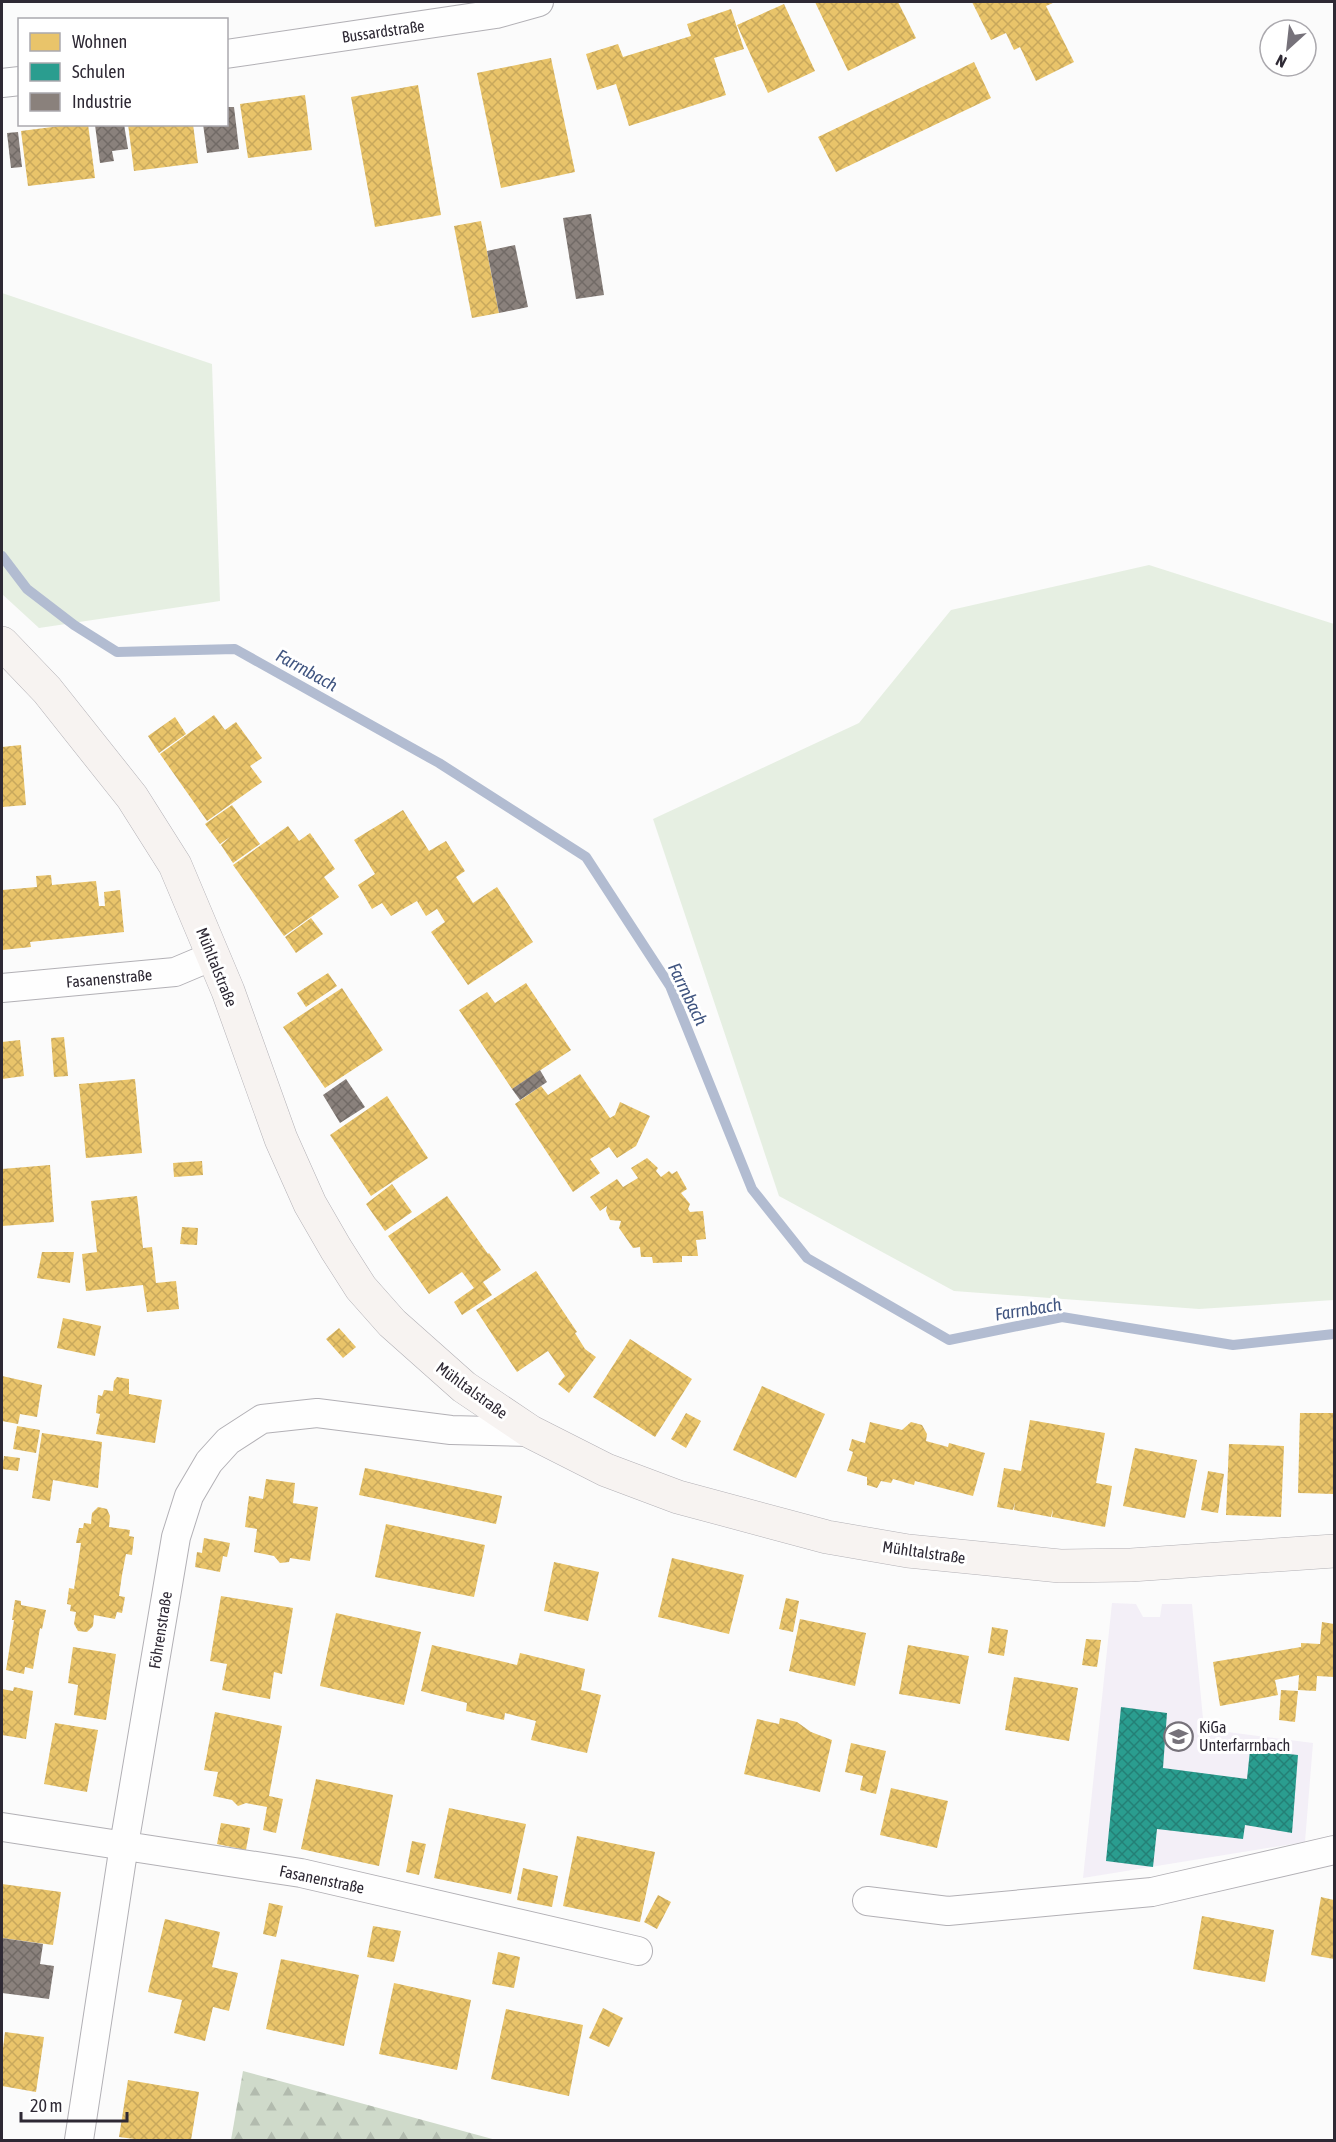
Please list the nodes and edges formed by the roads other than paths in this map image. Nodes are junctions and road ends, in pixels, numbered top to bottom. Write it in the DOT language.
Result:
graph roads {
  1 [pos="539,2"];
  2 [pos="228,54"];
  3 [pos="18,81"];
  4 [pos="2,83"];
  5 [pos="2,643"];
  6 [pos="213,956"];
  7 [pos="2,988"];
  8 [pos="531,1432"];
  9 [pos="1335,1551"];
  10 [pos="2,1827"];
  11 [pos="124,1845"];
  12 [pos="1335,1850"];
  13 [pos="867,1901"];
  14 [pos="638,1951"];
  15 [pos="79,2140"];
  1 -- 2 [label="street, Bussardstraße"];
  3 -- 4 [label="street"];
  5 -- 6 [label="street, Mühltalstraße"];
  6 -- 7 [label="street, Fasanenstraße"];
  6 -- 8 [label="street, Mühltalstraße"];
  8 -- 9 [label="street, Mühltalstraße"];
  8 -- 11 [label="street, Föhrenstraße"];
  10 -- 11 [label="street, Fasanenstraße"];
  11 -- 14 [label="street, Fasanenstraße"];
  11 -- 15 [label="street, Föhrenstraße"];
  12 -- 13 [label="street"];
}
